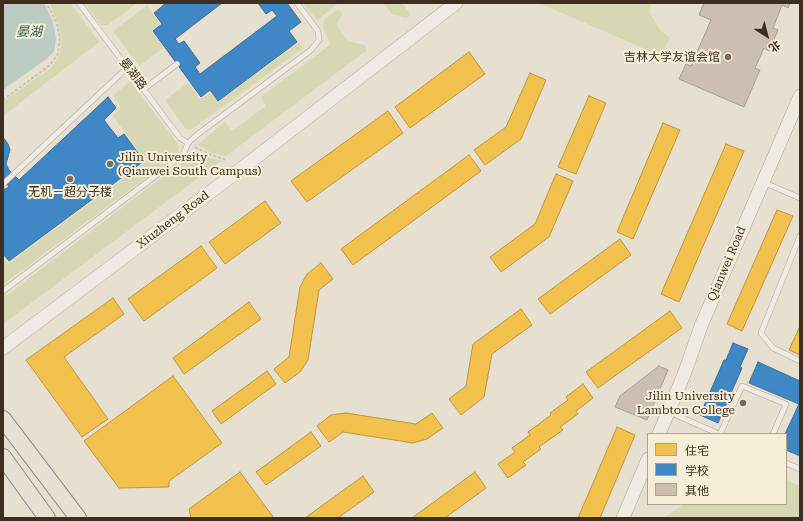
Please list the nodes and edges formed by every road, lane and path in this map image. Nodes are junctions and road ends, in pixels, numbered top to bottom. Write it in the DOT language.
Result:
graph roads {
  1 [pos="50,3"];
  2 [pos="80,3"];
  3 [pos="297,3"];
  4 [pos="456,3"];
  5 [pos="47,4"];
  6 [pos="177,64"];
  7 [pos="128,67"];
  8 [pos="144,89"];
  9 [pos="800,96"];
  10 [pos="3,100"];
  11 [pos="188,143"];
  12 [pos="227,160"];
  13 [pos="762,182"];
  14 [pos="3,184"];
  15 [pos="800,198"];
  16 [pos="800,236"];
  17 [pos="3,291"];
  18 [pos="3,348"];
  19 [pos="800,361"];
  20 [pos="669,412"];
  21 [pos="3,419"];
  22 [pos="659,433"];
  23 [pos="718,433"];
  24 [pos="720,433"];
  25 [pos="773,433"];
  26 [pos="3,457"];
  27 [pos="647,461"];
  28 [pos="787,463"];
  29 [pos="800,469"];
  30 [pos="47,518"];
  31 [pos="78,518"];
  32 [pos="623,518"];
  1 -- 5 [label="path"];
  2 -- 7 [label="lane, 晏湖路"];
  3 -- 11 [label="lane"];
  4 -- 18 [label="street, Xiuzheng Road"];
  5 -- 10 [label="path"];
  6 -- 8 [label="lane"];
  7 -- 8 [label="lane, 晏湖路"];
  7 -- 14 [label="lane"];
  8 -- 11 [label="lane, 晏湖路"];
  9 -- 13 [label="street, Qianwei Road"];
  11 -- 12 [label="path"];
  11 -- 17 [label="lane"];
  13 -- 15 [label="lane"];
  13 -- 20 [label="street, Qianwei Road"];
  16 -- 19 [label="lane"];
  20 -- 22 [label="street, Qianwei Road"];
  20 -- 23 [label="lane"];
  21 -- 31 [label="main road"];
  24 -- 25 [label="lane"];
  26 -- 30 [label="main road"];
  27 -- 32 [label="street"];
  28 -- 29 [label="lane"];
}
